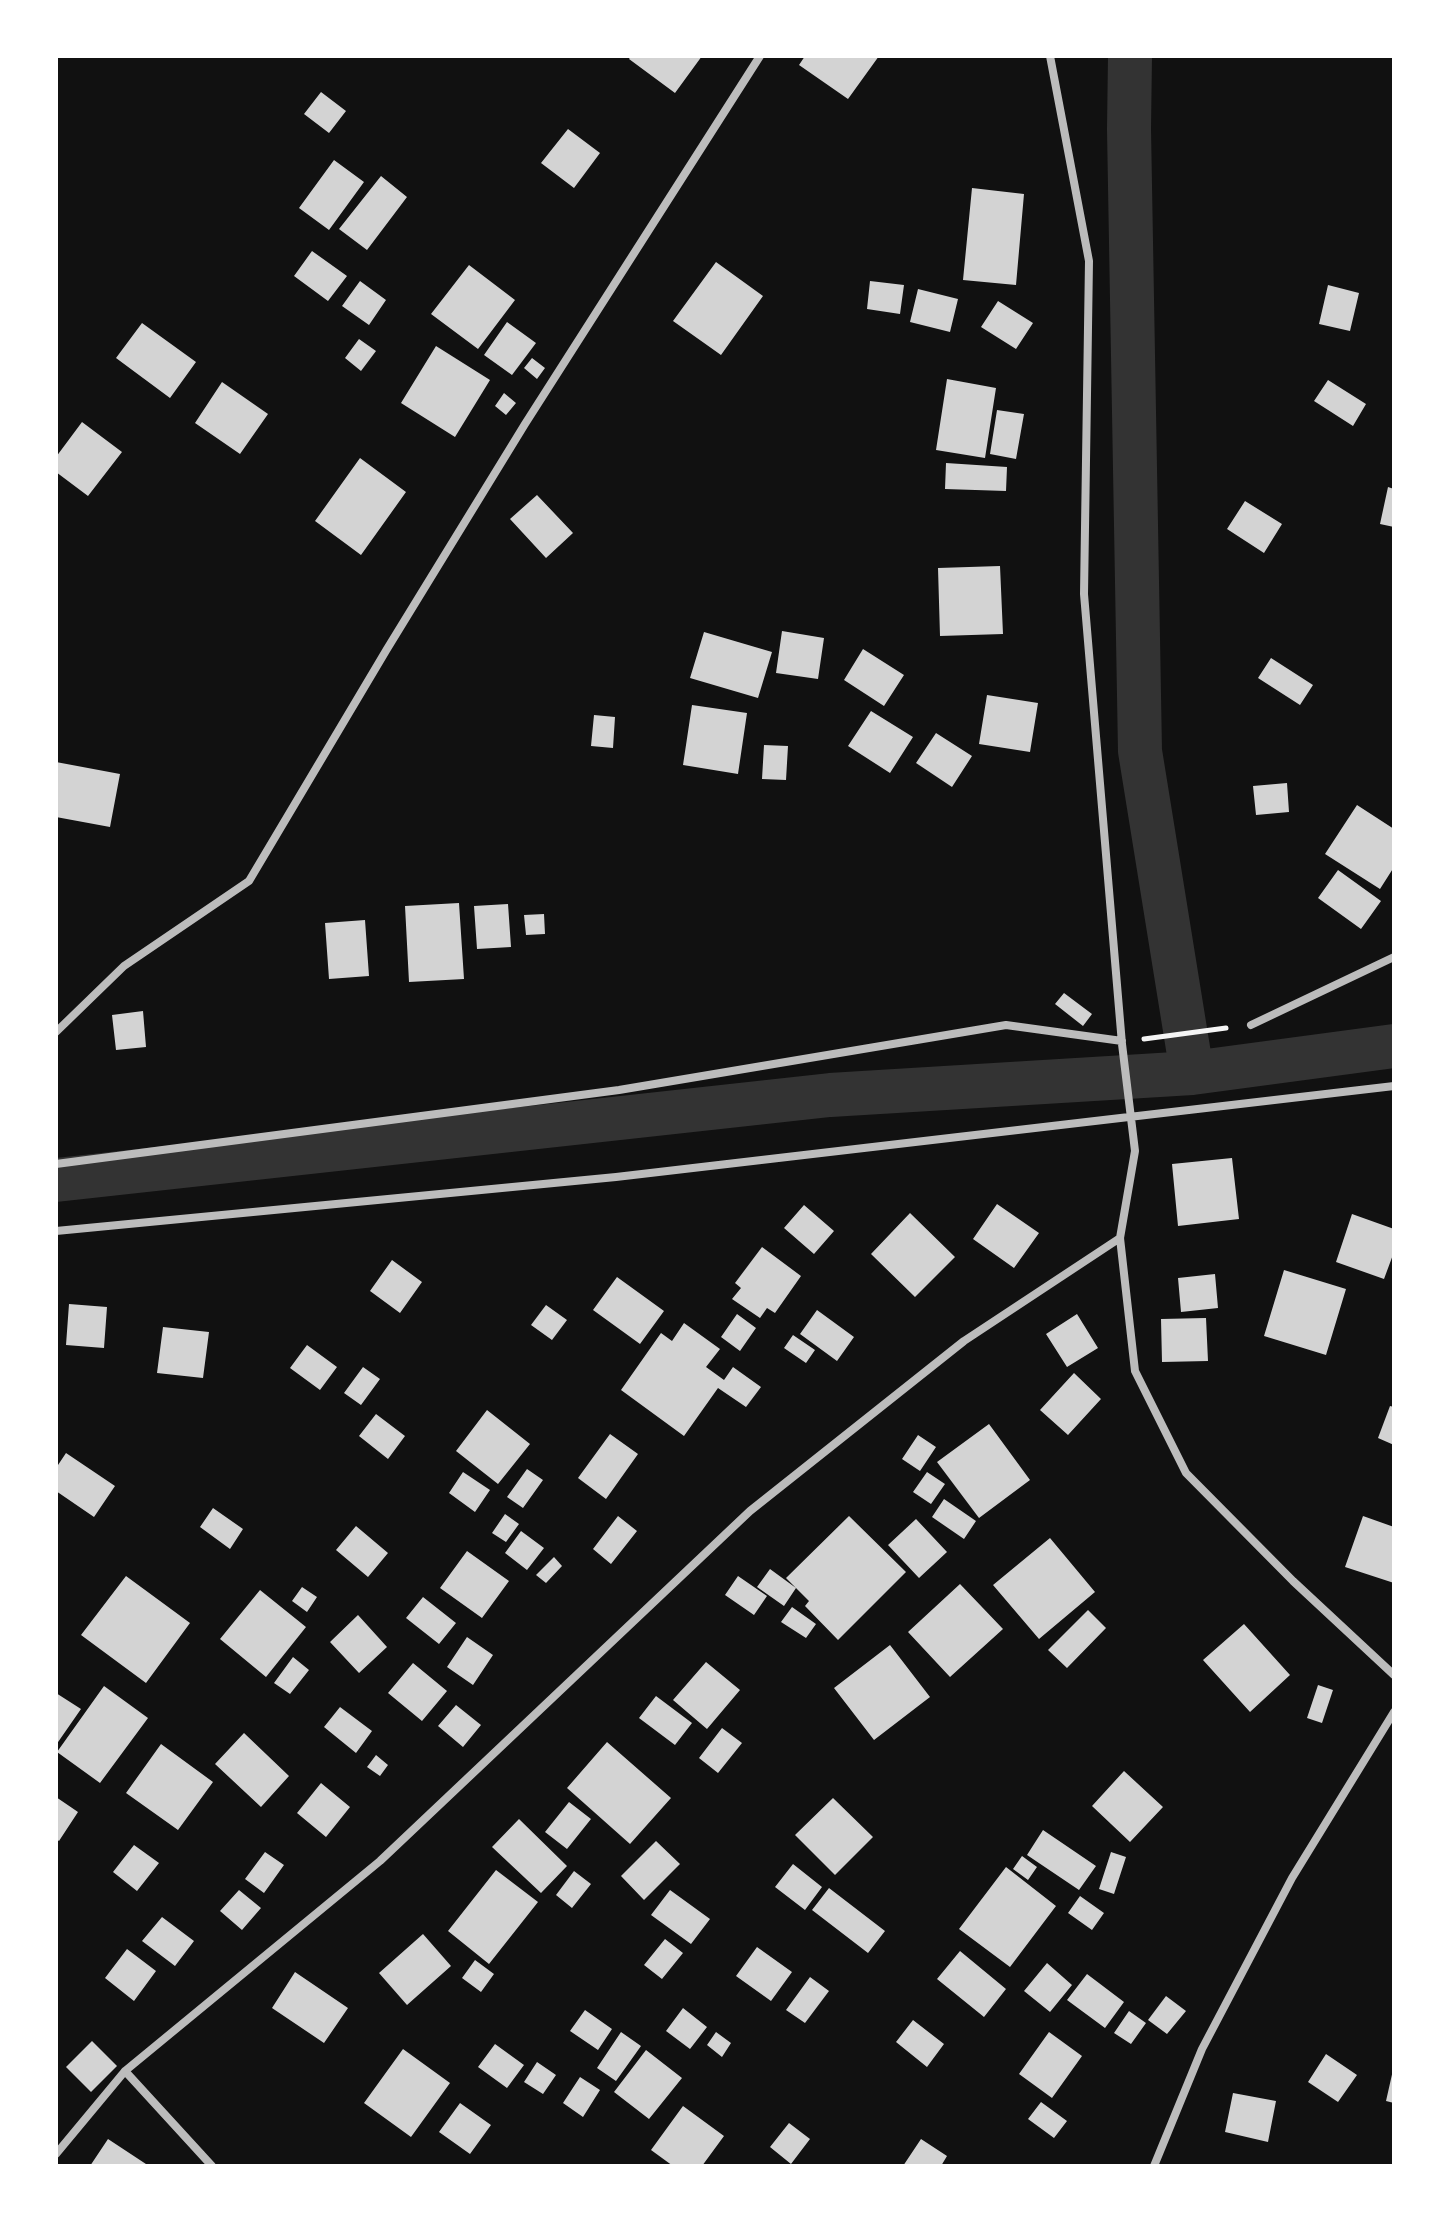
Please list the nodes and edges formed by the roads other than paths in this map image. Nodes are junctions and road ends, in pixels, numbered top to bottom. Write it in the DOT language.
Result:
graph roads {
  1 [pos="760,56"];
  2 [pos="1050,56"];
  3 [pos="1394,957"];
  4 [pos="1251,1025"];
  5 [pos="56,1032"];
  6 [pos="1122,1043"];
  7 [pos="1394,1086"];
  8 [pos="1129,1115"];
  9 [pos="56,1164"];
  10 [pos="56,1231"];
  11 [pos="1120,1238"];
  12 [pos="1394,1675"];
  13 [pos="1394,1712"];
  14 [pos="125,2071"];
  15 [pos="56,2154"];
  16 [pos="212,2166"];
  17 [pos="1154,2166"];
  1 -- 5 [label="street"];
  2 -- 6 [label="street"];
  3 -- 4 [label="street"];
  6 -- 8 [label="street"];
  6 -- 9 [label="street"];
  7 -- 8 [label="street"];
  8 -- 10 [label="street"];
  8 -- 11 [label="street"];
  11 -- 12 [label="street"];
  11 -- 14 [label="street"];
  13 -- 17 [label="street"];
  14 -- 15 [label="street"];
  14 -- 16 [label="street"];
}
